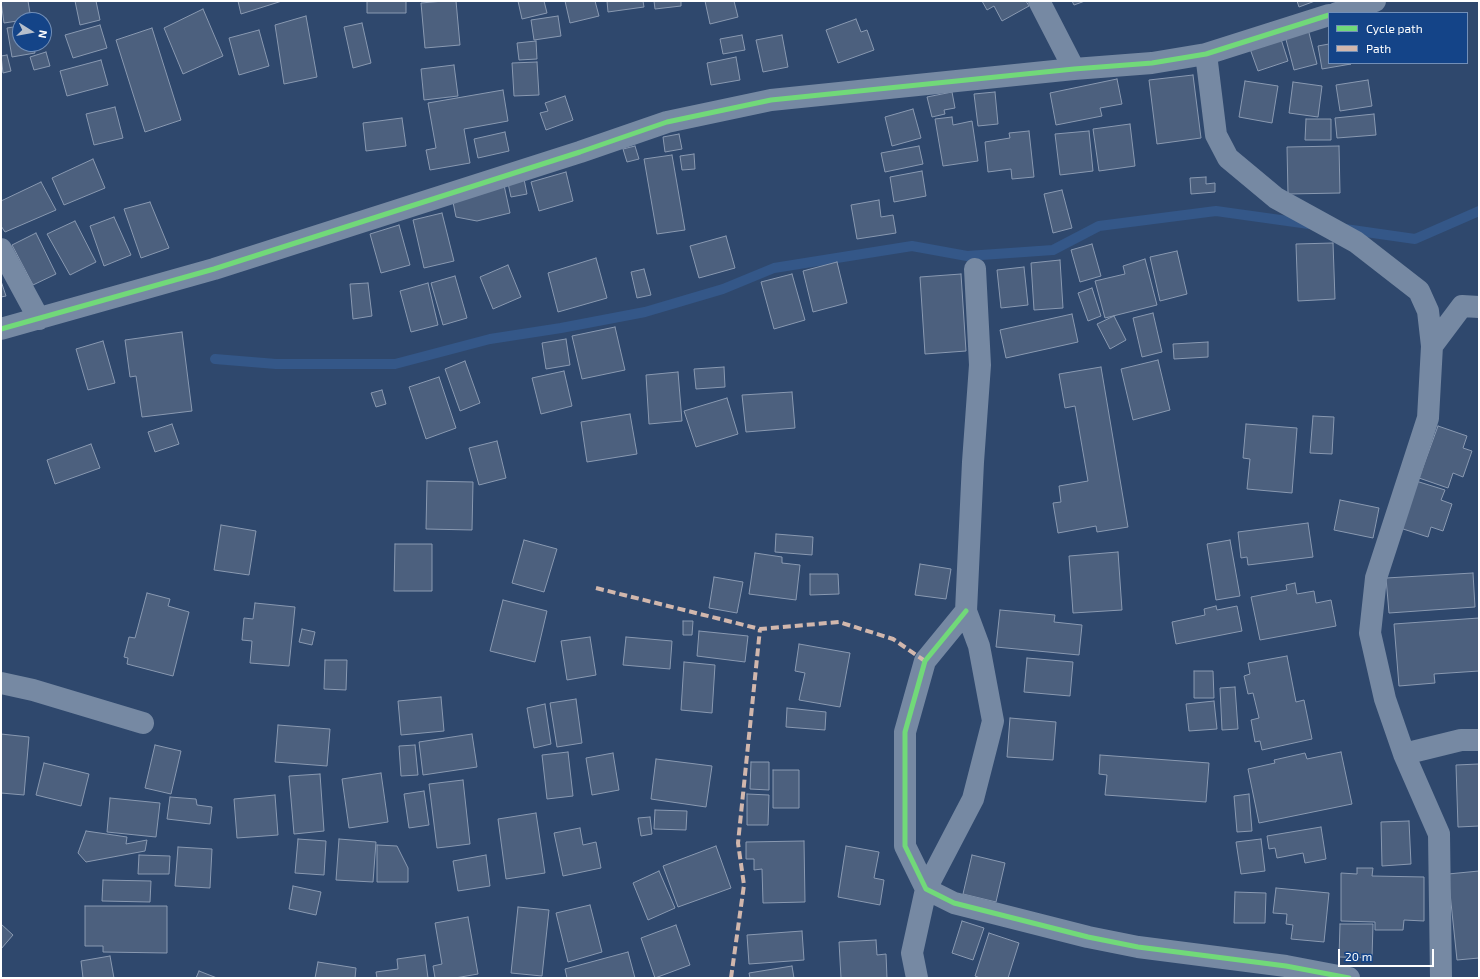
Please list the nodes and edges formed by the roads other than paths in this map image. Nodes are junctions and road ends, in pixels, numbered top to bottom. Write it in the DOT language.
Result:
graph roads {
  1 [pos="1039,1"];
  2 [pos="1375,1"];
  3 [pos="1340,12"];
  4 [pos="1328,15"];
  5 [pos="1206,54"];
  6 [pos="1074,69"];
  7 [pos="1,249"];
  8 [pos="975,269"];
  9 [pos="1479,307"];
  10 [pos="40,319"];
  11 [pos="1,329"];
  12 [pos="1432,346"];
  13 [pos="966,611"];
  14 [pos="1,683"];
  15 [pos="144,723"];
  16 [pos="1479,740"];
  17 [pos="1404,754"];
  18 [pos="926,889"];
  19 [pos="917,978"];
  20 [pos="1349,978"];
  21 [pos="1441,978"];
  1 -- 6 [label="street"];
  2 -- 3 [label="street"];
  4 -- 5 [label="street"];
  5 -- 6 [label="street"];
  5 -- 12 [label="street"];
  6 -- 10 [label="street"];
  7 -- 10 [label="street"];
  8 -- 13 [label="street"];
  9 -- 12 [label="street"];
  10 -- 11 [label="street"];
  12 -- 17 [label="street"];
  13 -- 18 [label="street"];
  13 -- 18 [label="street"];
  14 -- 15 [label="street"];
  16 -- 17 [label="street"];
  17 -- 21 [label="street"];
  18 -- 19 [label="street"];
  18 -- 20 [label="street"];
}
